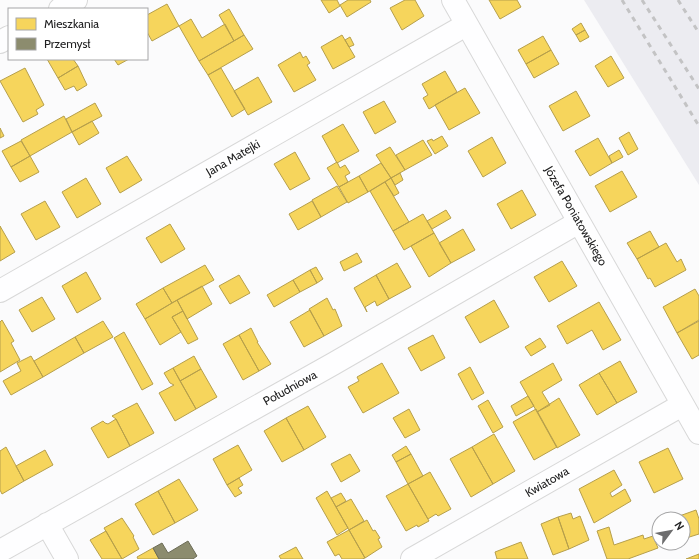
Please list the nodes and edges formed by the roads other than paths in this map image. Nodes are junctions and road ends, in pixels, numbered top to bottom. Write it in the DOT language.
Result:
graph roads {
  1 [pos="76,0"];
  2 [pos="452,0"];
  3 [pos="62,8"];
  4 [pos="466,25"];
  5 [pos="579,222"];
  6 [pos="0,291"];
  7 [pos="682,405"];
  8 [pos="699,433"];
  9 [pos="47,524"];
  10 [pos="0,551"];
  11 [pos="67,559"];
  12 [pos="412,559"];
  1 -- 3 [label="street"];
  2 -- 4 [label="street, Józefa Poniatowskiego"];
  4 -- 5 [label="street, Józefa Poniatowskiego"];
  4 -- 6 [label="street, Jana Matejki"];
  5 -- 7 [label="street, Józefa Poniatowskiego"];
  5 -- 9 [label="street, Południowa"];
  7 -- 8 [label="street, Józefa Poniatowskiego"];
  7 -- 12 [label="street, Kwiatowa"];
  9 -- 10 [label="street, Południowa"];
  9 -- 11 [label="street"];
}
